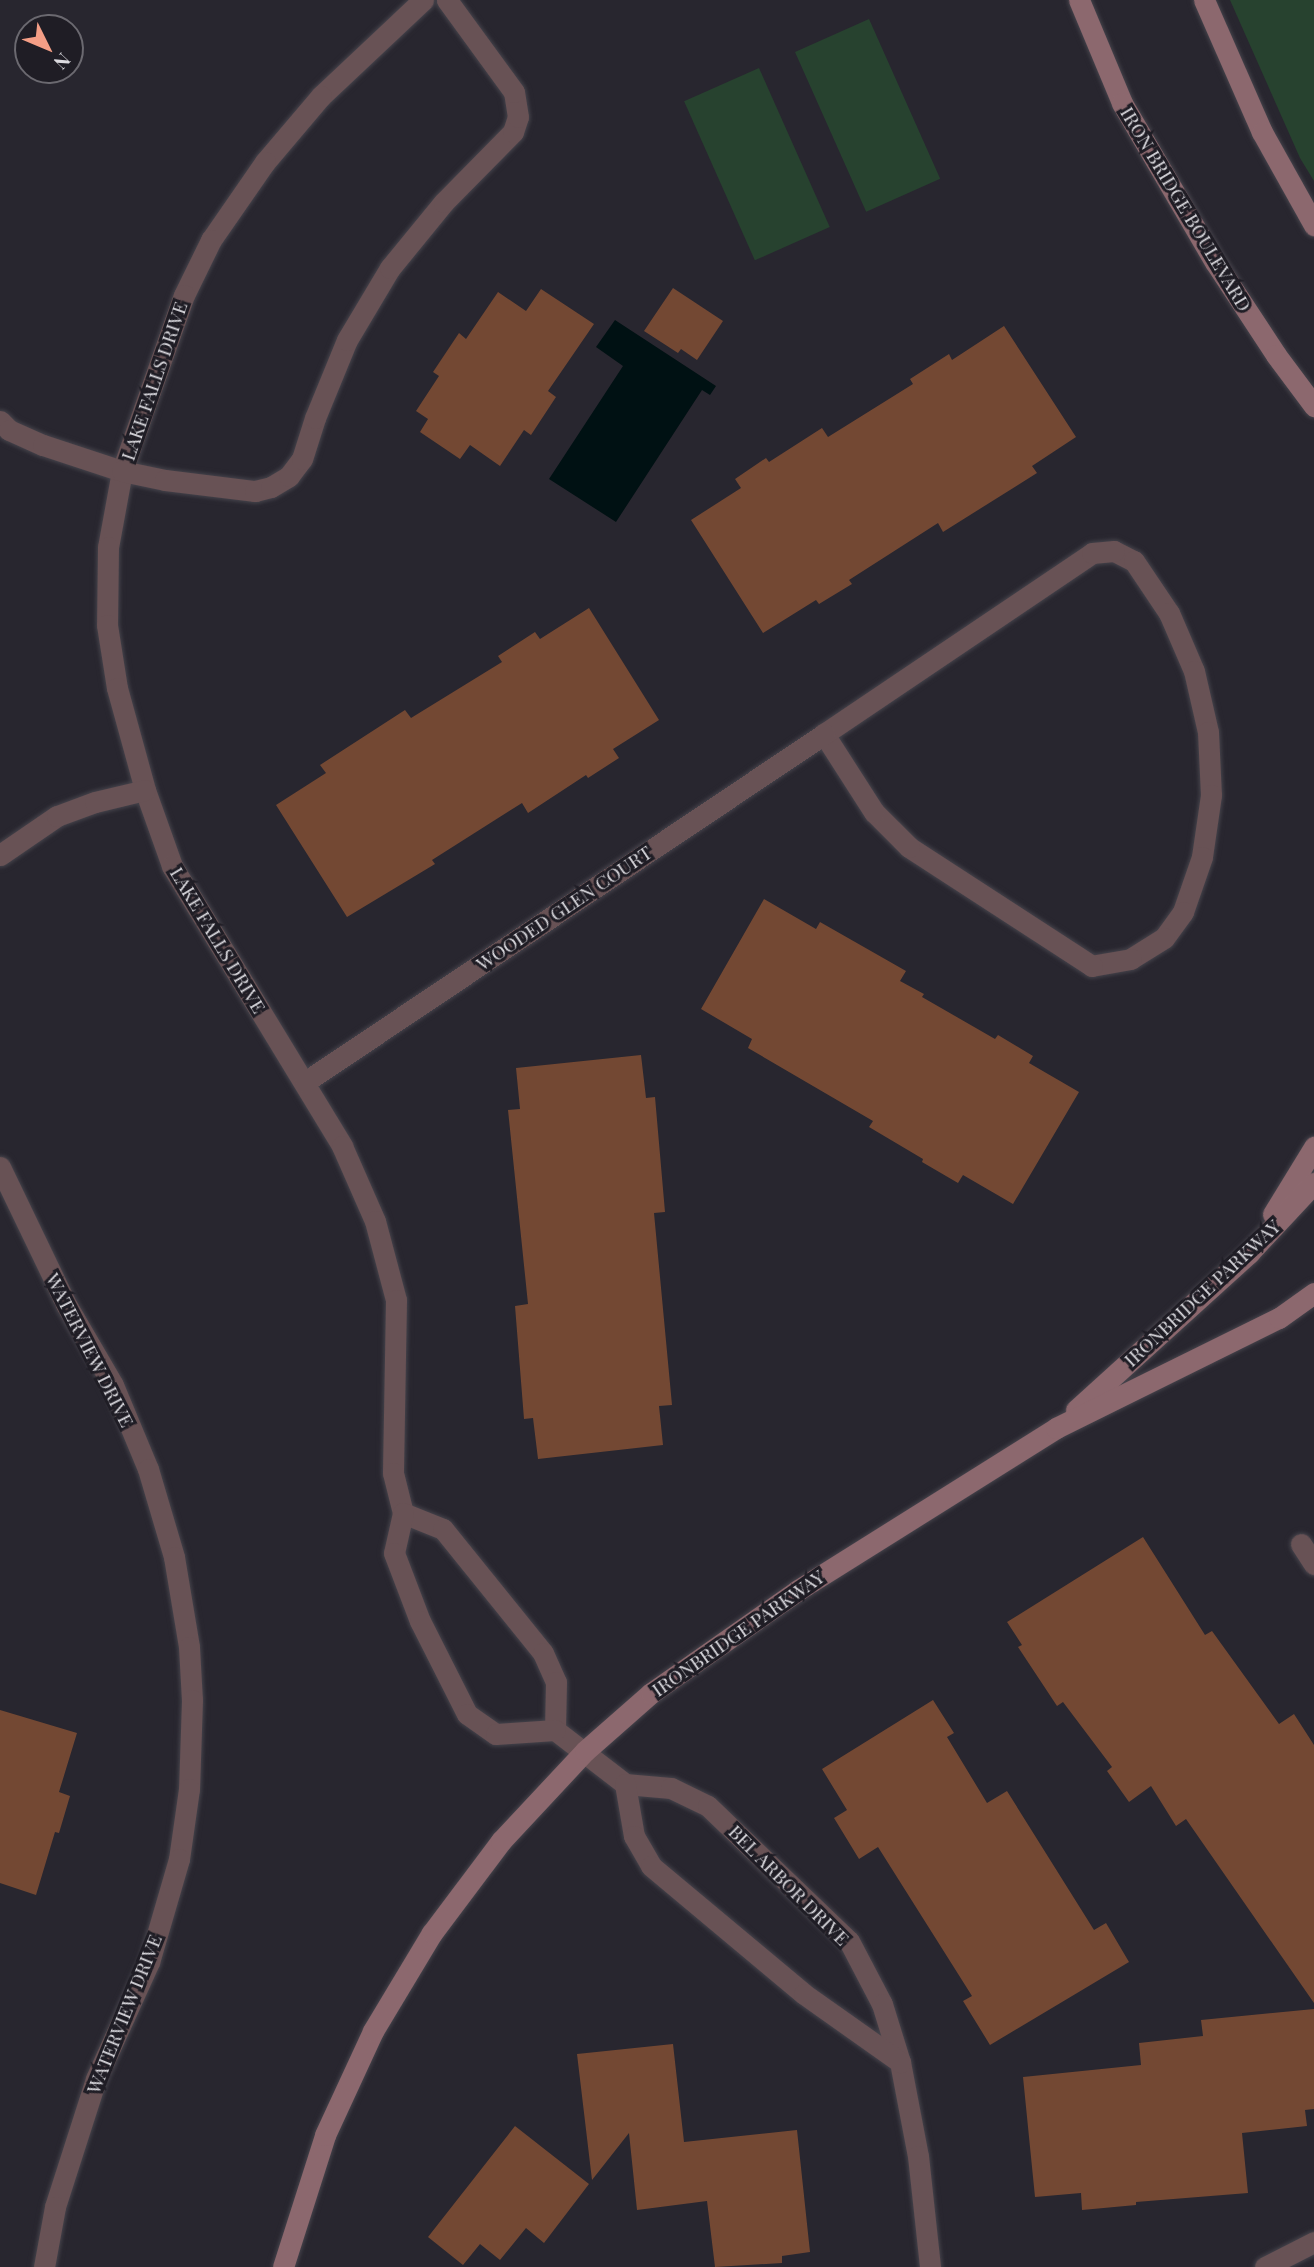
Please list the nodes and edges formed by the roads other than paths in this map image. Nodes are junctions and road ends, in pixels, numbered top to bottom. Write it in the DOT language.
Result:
graph roads {
  1 [pos="424,0"];
  2 [pos="447,0"];
  3 [pos="1079,0"];
  4 [pos="1204,0"];
  5 [pos="1314,225"];
  6 [pos="1314,406"];
  7 [pos="0,421"];
  8 [pos="122,471"];
  9 [pos="824,734"];
  10 [pos="145,790"];
  11 [pos="0,855"];
  12 [pos="304,1082"];
  13 [pos="1314,1147"];
  14 [pos="0,1167"];
  15 [pos="1314,1183"];
  16 [pos="1249,1253"];
  17 [pos="1314,1293"];
  18 [pos="1056,1427"];
  19 [pos="403,1513"];
  20 [pos="1301,1544"];
  21 [pos="1314,1564"];
  22 [pos="555,1730"];
  23 [pos="584,1751"];
  24 [pos="625,1784"];
  25 [pos="900,2062"];
  26 [pos="1314,2242"];
  27 [pos="44,2267"];
  28 [pos="283,2267"];
  29 [pos="930,2267"];
  30 [pos="1265,2267"];
  1 -- 8 [label="street, LAKE FALLS DRIVE"];
  2 -- 8 [label="street"];
  3 -- 6 [label="street, IRON BRIDGE BOULEVARD"];
  4 -- 5 [label="street"];
  7 -- 8 [label="street"];
  8 -- 10 [label="street, LAKE FALLS DRIVE"];
  9 -- 9 [label="street, WOODED GLEN COURT"];
  9 -- 12 [label="street, WOODED GLEN COURT"];
  10 -- 11 [label="street"];
  10 -- 12 [label="street, LAKE FALLS DRIVE"];
  12 -- 19 [label="street, LAKE FALLS DRIVE"];
  13 -- 16 [label="street"];
  14 -- 27 [label="street, WATERVIEW DRIVE"];
  15 -- 16 [label="street, IRONBRIDGE PARKWAY"];
  16 -- 18 [label="street, IRONBRIDGE PARKWAY"];
  17 -- 18 [label="street, IRONBRIDGE PARKWAY"];
  18 -- 23 [label="street, IRONBRIDGE PARKWAY"];
  19 -- 22 [label="street"];
  19 -- 22 [label="street"];
  20 -- 21 [label="street"];
  22 -- 23 [label="street"];
  23 -- 24 [label="street"];
  23 -- 28 [label="street, IRONBRIDGE PARKWAY"];
  24 -- 25 [label="street"];
  24 -- 25 [label="street, BEL ARBOR DRIVE"];
  25 -- 29 [label="street, BEL ARBOR DRIVE"];
  26 -- 30 [label="street"];
}
